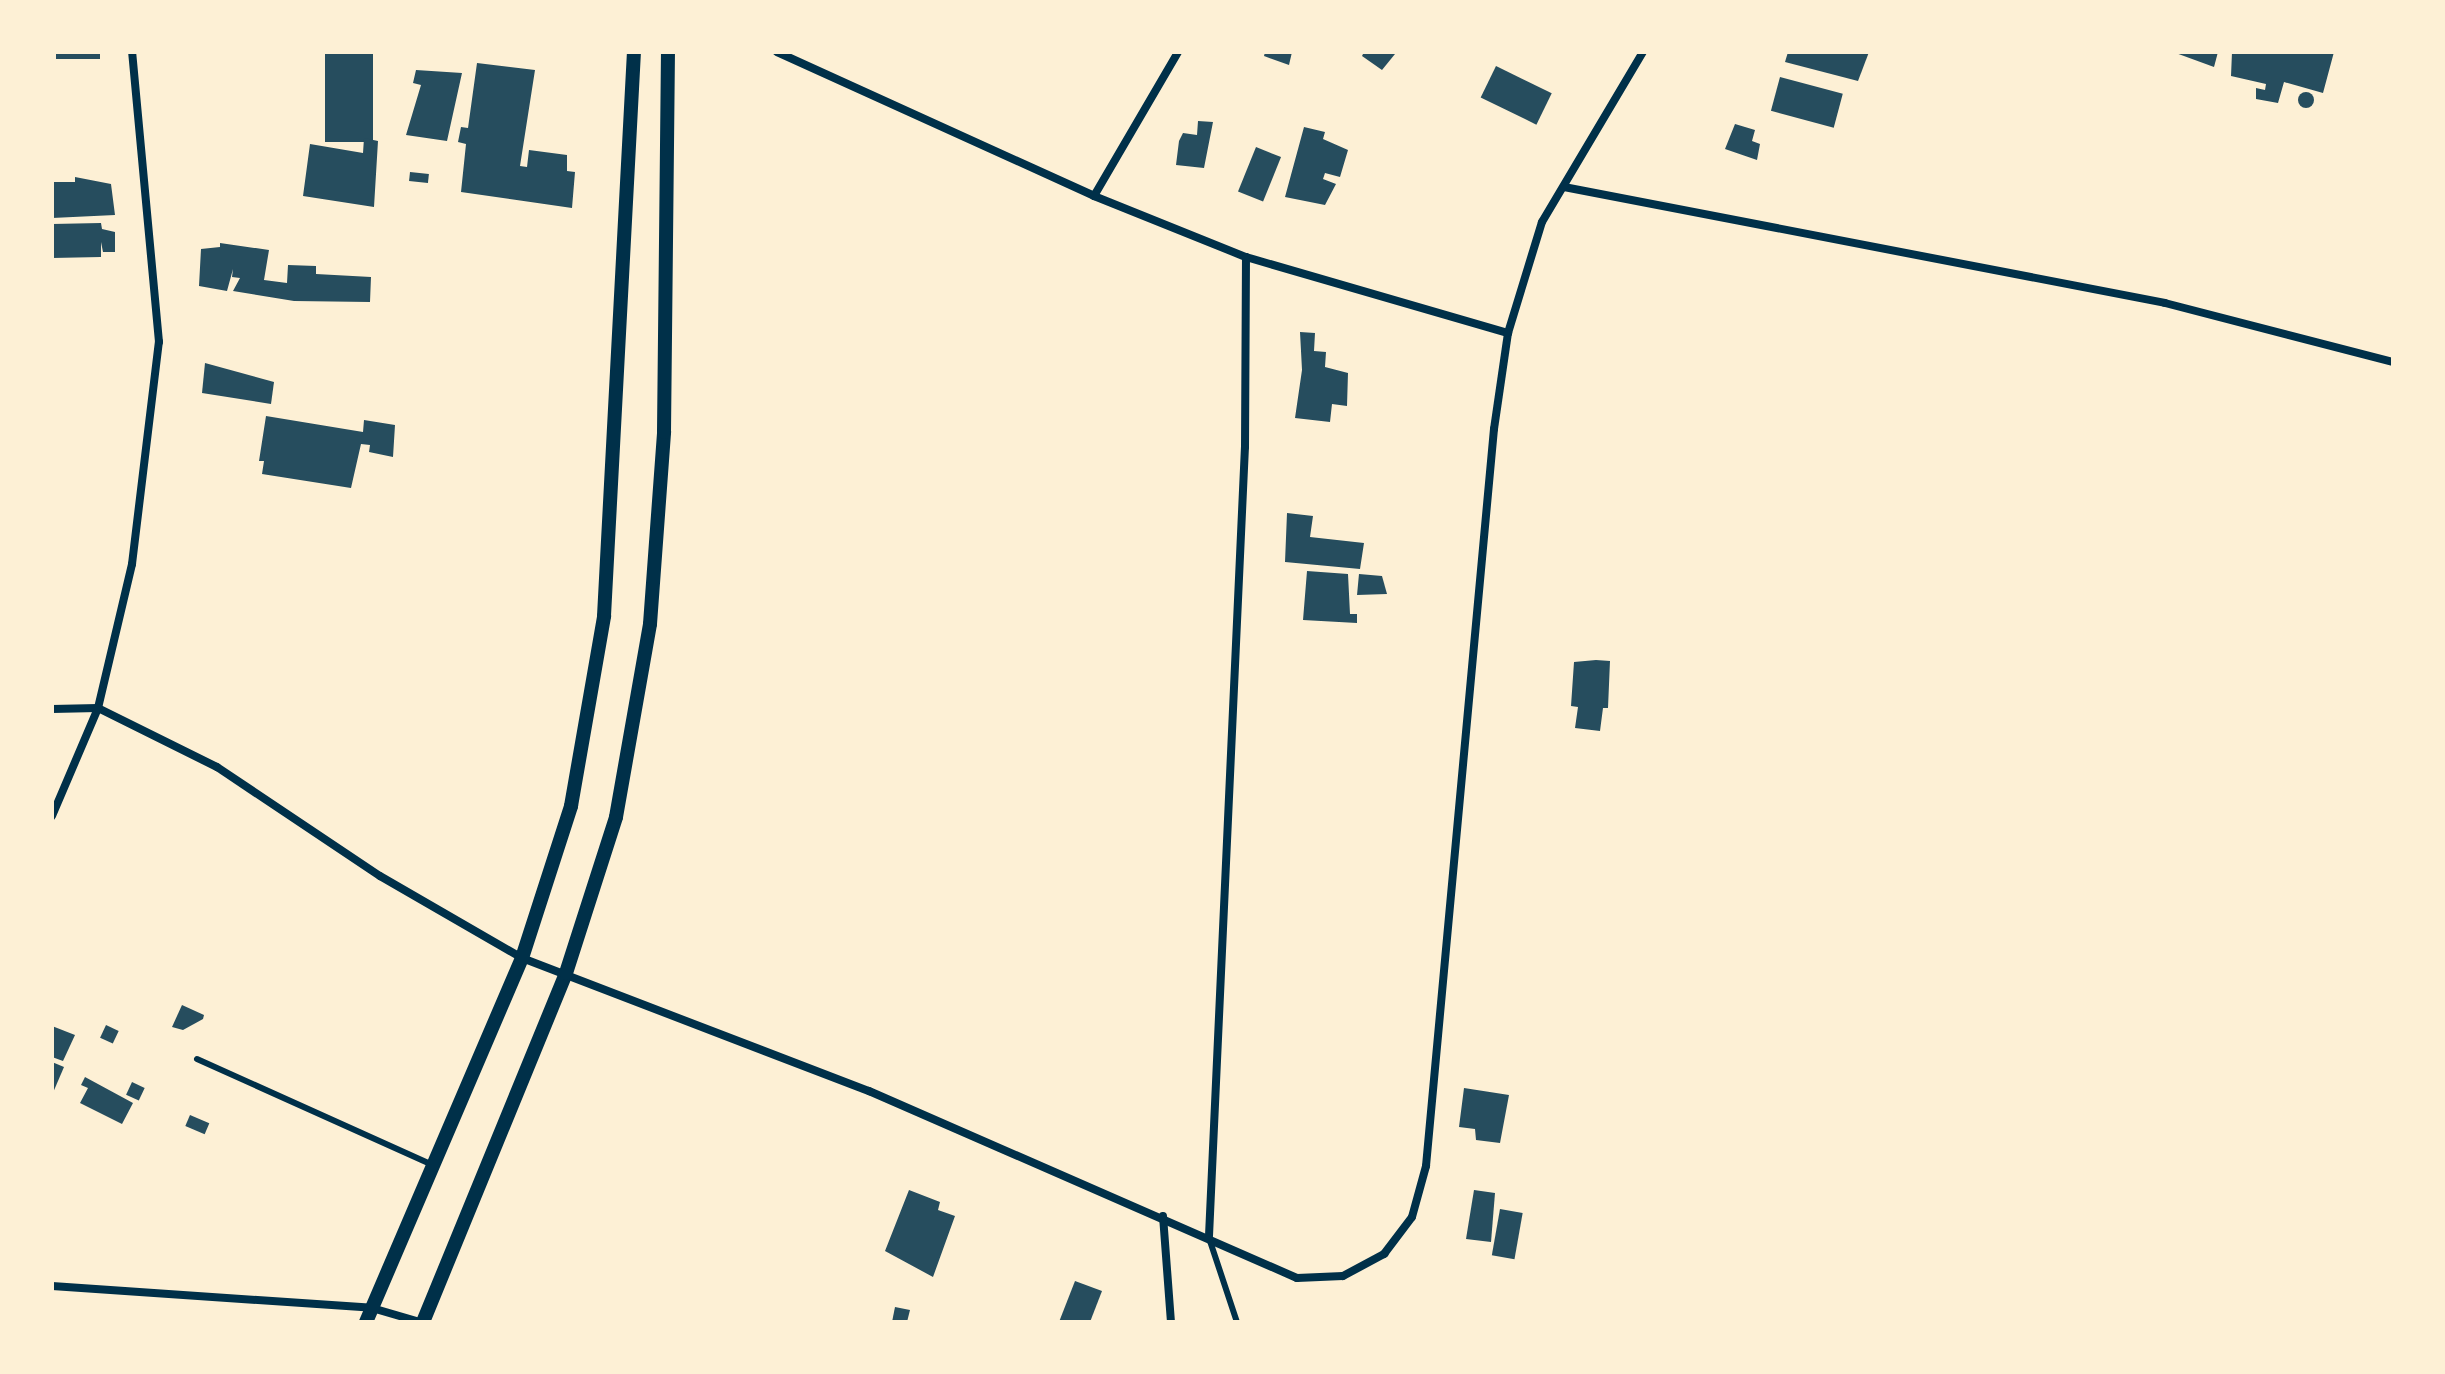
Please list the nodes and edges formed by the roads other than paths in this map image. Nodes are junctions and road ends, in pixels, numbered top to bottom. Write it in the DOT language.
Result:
graph roads {
  1 [pos="132,52"];
  2 [pos="634,52"];
  3 [pos="668,52"];
  4 [pos="777,52"];
  5 [pos="1178,52"];
  6 [pos="1643,52"];
  7 [pos="1564,187"];
  8 [pos="1094,196"];
  9 [pos="1246,257"];
  10 [pos="1508,333"];
  11 [pos="2393,362"];
  12 [pos="98,708"];
  13 [pos="52,709"];
  14 [pos="52,816"];
  15 [pos="522,958"];
  16 [pos="566,973"];
  17 [pos="197,1059"];
  18 [pos="433,1165"];
  19 [pos="1163,1216"];
  20 [pos="1209,1236"];
  21 [pos="52,1286"];
  22 [pos="369,1315"];
  23 [pos="421,1322"];
  24 [pos="1171,1322"];
  25 [pos="1237,1322"];
  1 -- 12 [label="street"];
  2 -- 15 [label="street"];
  3 -- 16 [label="street"];
  4 -- 8 [label="street"];
  5 -- 8 [label="street"];
  6 -- 7 [label="street"];
  7 -- 10 [label="street"];
  7 -- 11 [label="street"];
  8 -- 9 [label="street"];
  9 -- 10 [label="street"];
  9 -- 20 [label="street"];
  10 -- 20 [label="street"];
  12 -- 13 [label="street"];
  12 -- 14 [label="street"];
  12 -- 15 [label="street"];
  15 -- 16 [label="street"];
  15 -- 18 [label="street"];
  16 -- 19 [label="street"];
  16 -- 23 [label="street"];
  17 -- 18 [label="lane"];
  18 -- 22 [label="street"];
  19 -- 20 [label="street"];
  19 -- 24 [label="street"];
  20 -- 25 [label="lane"];
  21 -- 22 [label="street"];
  22 -- 23 [label="street"];
}
